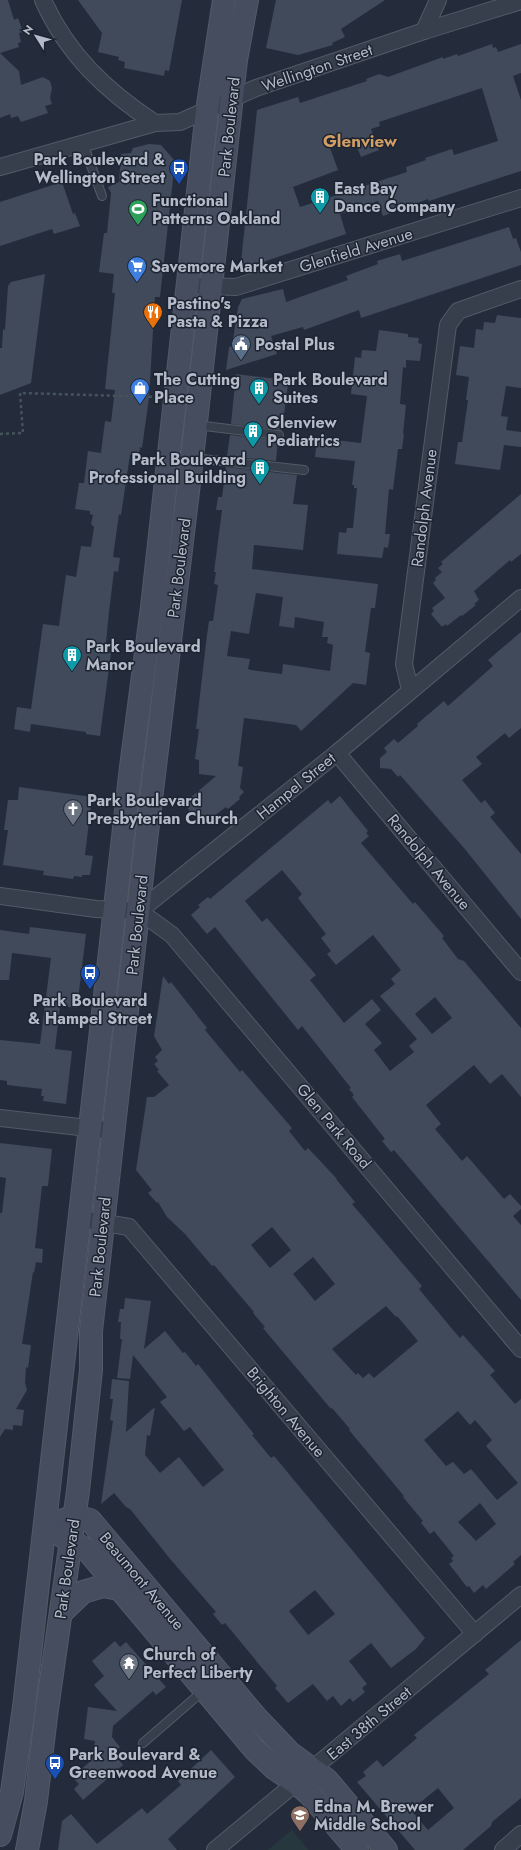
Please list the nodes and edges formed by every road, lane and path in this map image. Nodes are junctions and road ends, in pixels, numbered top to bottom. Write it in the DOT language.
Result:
graph roads {
  1 [pos="43,0"];
  2 [pos="224,0"];
  3 [pos="247,0"];
  4 [pos="438,0"];
  5 [pos="521,1"];
  6 [pos="424,31"];
  7 [pos="232,99"];
  8 [pos="207,111"];
  9 [pos="155,123"];
  10 [pos="83,143"];
  11 [pos="0,167"];
  12 [pos="102,196"];
  13 [pos="521,198"];
  14 [pos="189,285"];
  15 [pos="211,287"];
  16 [pos="521,289"];
  17 [pos="149,396"];
  18 [pos="196,425"];
  19 [pos="0,434"];
  20 [pos="279,435"];
  21 [pos="192,458"];
  22 [pos="304,470"];
  23 [pos="521,598"];
  24 [pos="410,690"];
  25 [pos="337,753"];
  26 [pos="0,896"];
  27 [pos="116,910"];
  28 [pos="139,911"];
  29 [pos="521,972"];
  30 [pos="0,1118"];
  31 [pos="91,1129"];
  32 [pos="114,1131"];
  33 [pos="81,1219"];
  34 [pos="103,1222"];
  35 [pos="521,1349"];
  36 [pos="75,1516"];
  37 [pos="45,1527"];
  38 [pos="71,1541"];
  39 [pos="118,1590"];
  40 [pos="521,1595"];
  41 [pos="60,1612"];
  42 [pos="475,1634"];
  43 [pos="204,1690"];
  44 [pos="143,1742"];
  45 [pos="314,1769"];
  46 [pos="296,1784"];
  47 [pos="521,1834"];
  48 [pos="0,1835"];
  49 [pos="27,1850"];
  50 [pos="215,1850"];
  51 [pos="357,1850"];
  52 [pos="386,1850"];
  53 [pos="503,1850"];
  1 -- 9 [label="street"];
  2 -- 8 [label="main road, Park Boulevard"];
  3 -- 7 [label="main road, Park Boulevard"];
  4 -- 6 [label="street"];
  5 -- 6 [label="street, Wellington Street"];
  6 -- 7 [label="street, Wellington Street"];
  7 -- 8 [label="street, Wellington Street"];
  7 -- 15 [label="main road, Park Boulevard"];
  8 -- 9 [label="street, Wellington Street"];
  8 -- 14 [label="main road, Park Boulevard"];
  9 -- 10 [label="street, Wellington Street"];
  10 -- 11 [label="street, Wellington Street"];
  10 -- 12 [label="lane"];
  13 -- 15 [label="street, Glenfield Avenue"];
  14 -- 15 [label="street, Glenfield Avenue"];
  14 -- 27 [label="main road, Park Boulevard"];
  15 -- 18 [label="main road, Park Boulevard"];
  16 -- 24 [label="street, Randolph Avenue"];
  17 -- 19 [label="path"];
  18 -- 20 [label="lane"];
  18 -- 21 [label="main road, Park Boulevard"];
  21 -- 22 [label="lane"];
  21 -- 28 [label="main road, Park Boulevard"];
  23 -- 24 [label="street, Hampel Street"];
  24 -- 25 [label="street, Hampel Street"];
  25 -- 28 [label="street, Hampel Street"];
  25 -- 29 [label="street, Randolph Avenue"];
  26 -- 27 [label="street"];
  27 -- 28 [label="street"];
  27 -- 31 [label="main road, Park Boulevard"];
  28 -- 32 [label="main road, Park Boulevard"];
  28 -- 35 [label="street, Glen Park Road"];
  30 -- 31 [label="street"];
  31 -- 32 [label="street"];
  31 -- 33 [label="main road, Park Boulevard"];
  32 -- 34 [label="main road, Park Boulevard"];
  33 -- 34 [label="street, Brighton Avenue"];
  33 -- 37 [label="main road, Park Boulevard"];
  34 -- 36 [label="main road, Park Boulevard"];
  34 -- 42 [label="street, Brighton Avenue"];
  36 -- 37 [label="main road"];
  36 -- 38 [label="main road, Park Boulevard"];
  36 -- 45 [label="main road, Beaumont Avenue"];
  37 -- 38 [label="main road, Beaumont Avenue"];
  37 -- 48 [label="main road, Park Boulevard"];
  38 -- 39 [label="main road, Beaumont Avenue"];
  38 -- 41 [label="main road, Park Boulevard"];
  39 -- 41 [label="main road"];
  39 -- 43 [label="main road, Beaumont Avenue"];
  40 -- 42 [label="street, East 38th Street"];
  41 -- 49 [label="main road, Park Boulevard"];
  42 -- 45 [label="street, East 38th Street"];
  43 -- 44 [label="lane"];
  43 -- 46 [label="main road, Beaumont Avenue"];
  45 -- 46 [label="street, East 38th Street"];
  45 -- 52 [label="main road, Beaumont Avenue"];
  46 -- 50 [label="street, East 38th Street"];
  46 -- 51 [label="main road, Beaumont Avenue"];
  47 -- 53 [label="street"];
}
